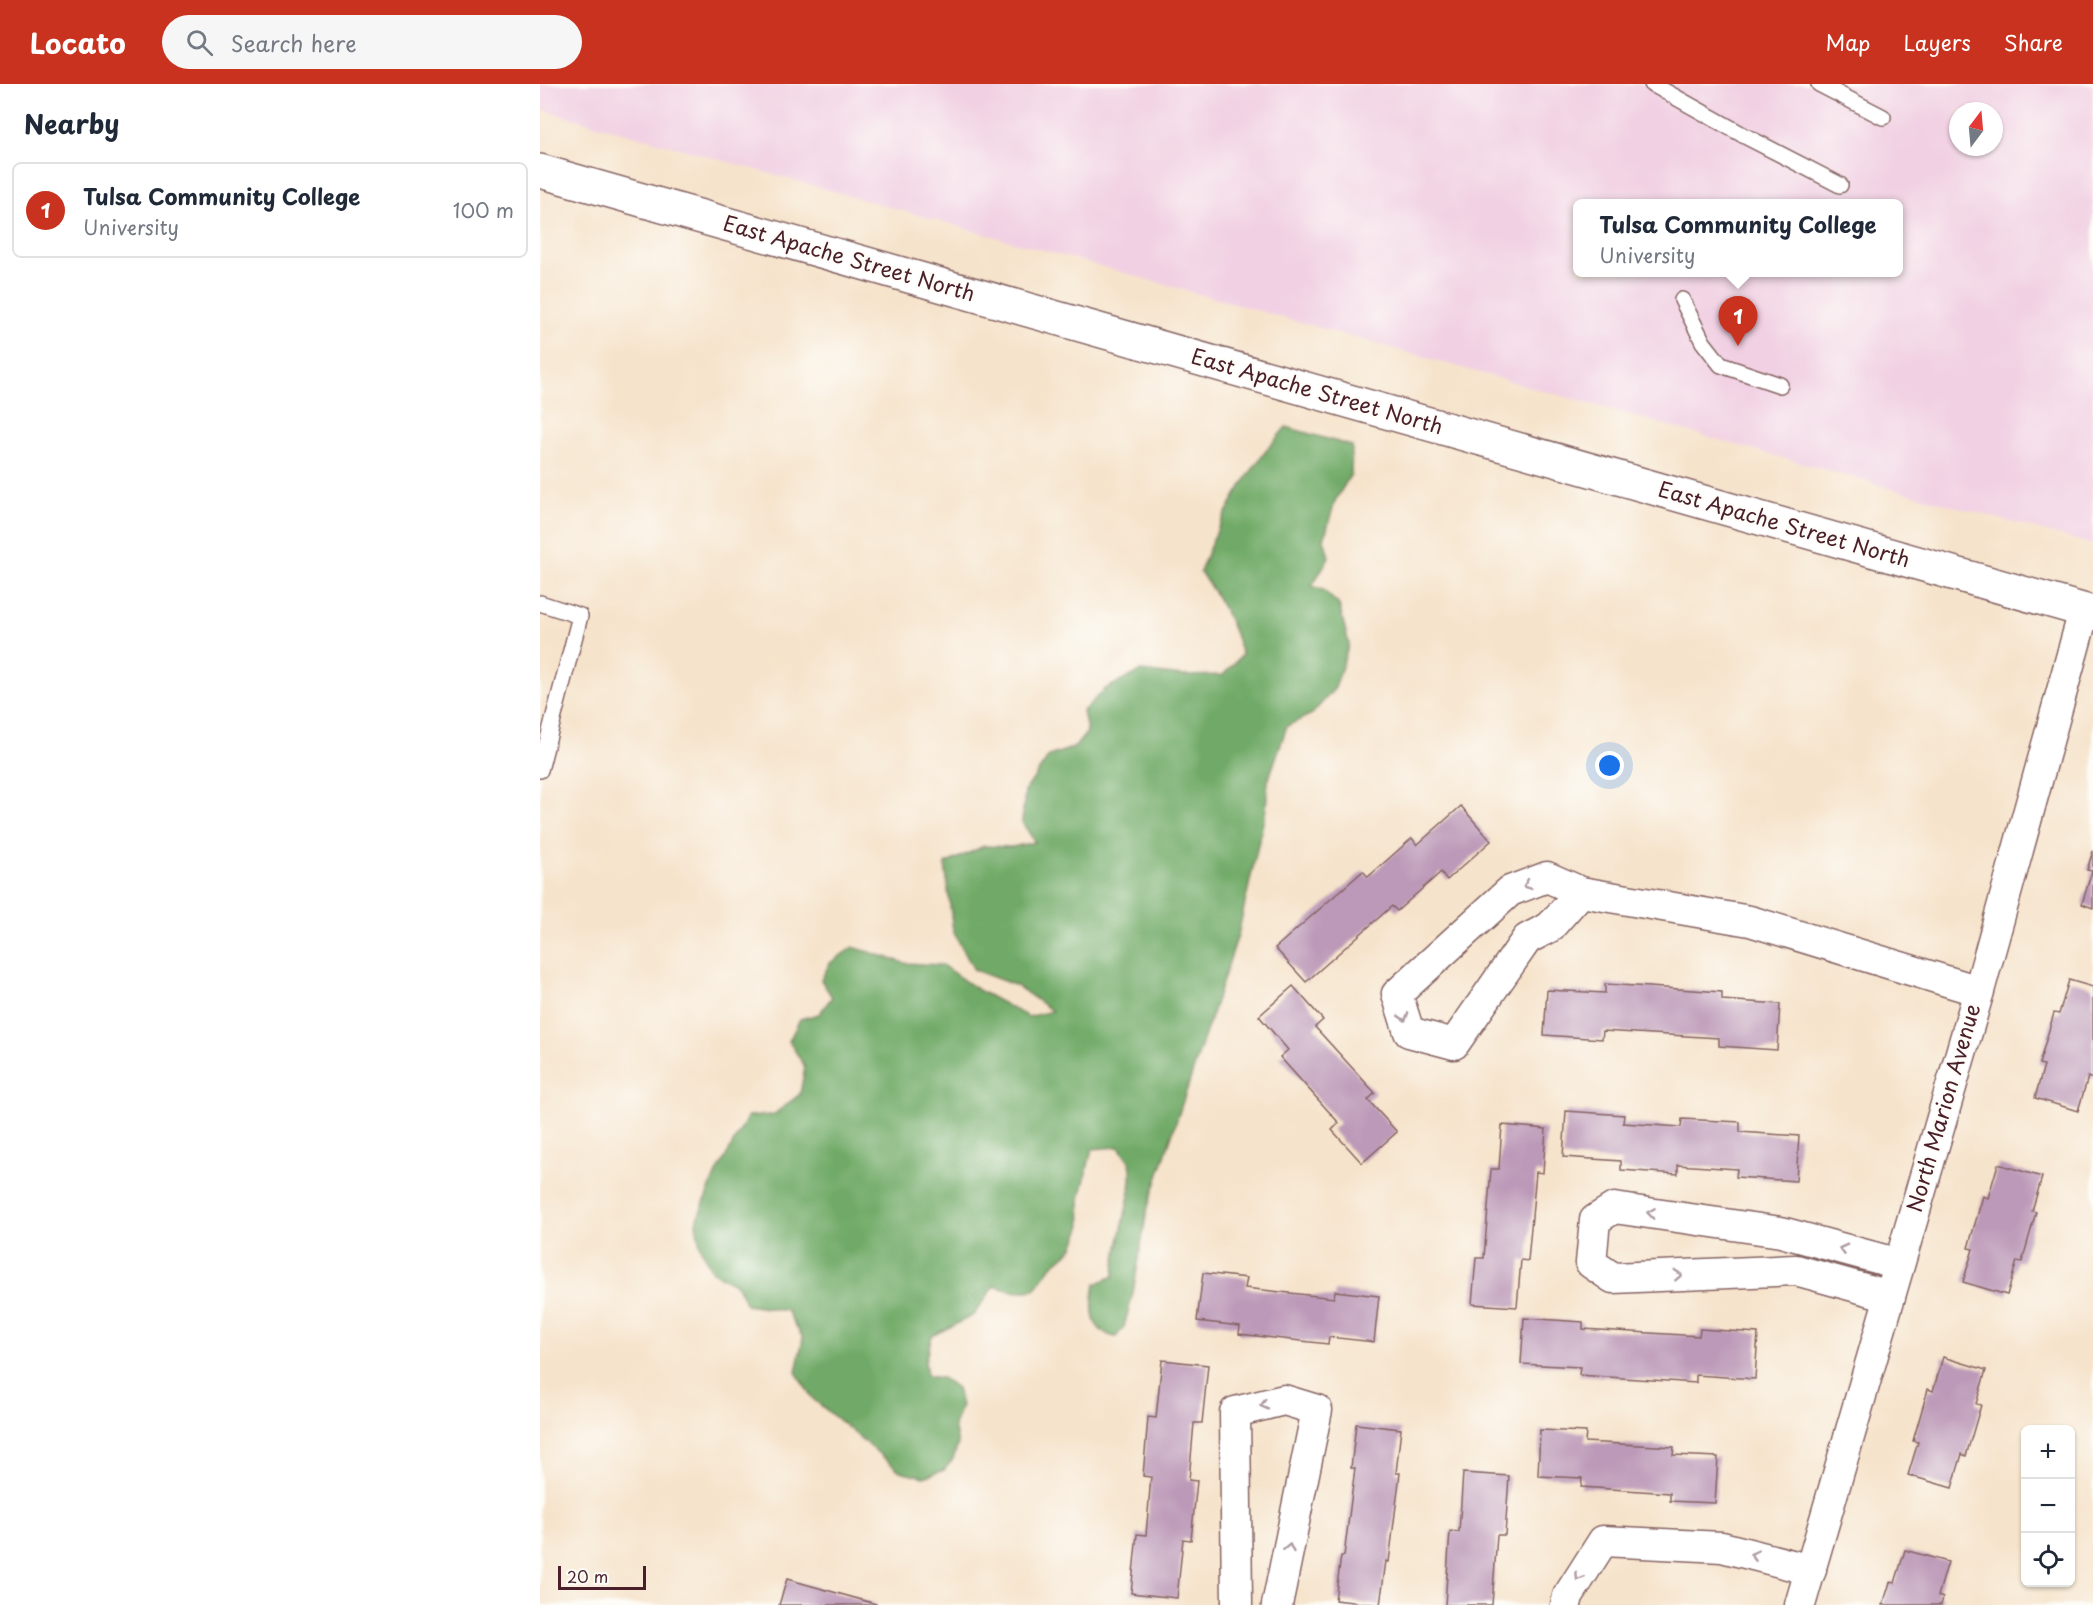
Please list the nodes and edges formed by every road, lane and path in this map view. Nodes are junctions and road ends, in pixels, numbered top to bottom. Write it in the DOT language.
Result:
graph roads {
  1 [pos="1652,84"];
  2 [pos="1819,84"];
  3 [pos="1883,117"];
  4 [pos="540,171"];
  5 [pos="1840,185"];
  6 [pos="1682,300"];
  7 [pos="1780,385"];
  8 [pos="540,603"];
  9 [pos="2089,612"];
  10 [pos="540,771"];
  11 [pos="1581,892"];
  12 [pos="1979,991"];
  13 [pos="1899,1264"];
  14 [pos="1890,1296"];
  15 [pos="1811,1570"];
  16 [pos="1237,1605"];
  17 [pos="1277,1605"];
  18 [pos="1566,1605"];
  19 [pos="1800,1605"];
  1 -- 5 [label="lane"];
  2 -- 3 [label="lane"];
  4 -- 9 [label="main road, East Apache Street North"];
  6 -- 7 [label="lane"];
  8 -- 10 [label="lane"];
  9 -- 12 [label="street, North Marion Avenue"];
  11 -- 11 [label="street, one-way"];
  11 -- 12 [label="street"];
  12 -- 13 [label="street, North Marion Avenue"];
  13 -- 14 [label="street, North Marion Avenue"];
  13 -- 14 [label="street, one-way"];
  14 -- 15 [label="street, North Marion Avenue"];
  15 -- 18 [label="street, one-way"];
  15 -- 19 [label="street, North Marion Avenue"];
  17 -- 16 [label="street, one-way"];
}
